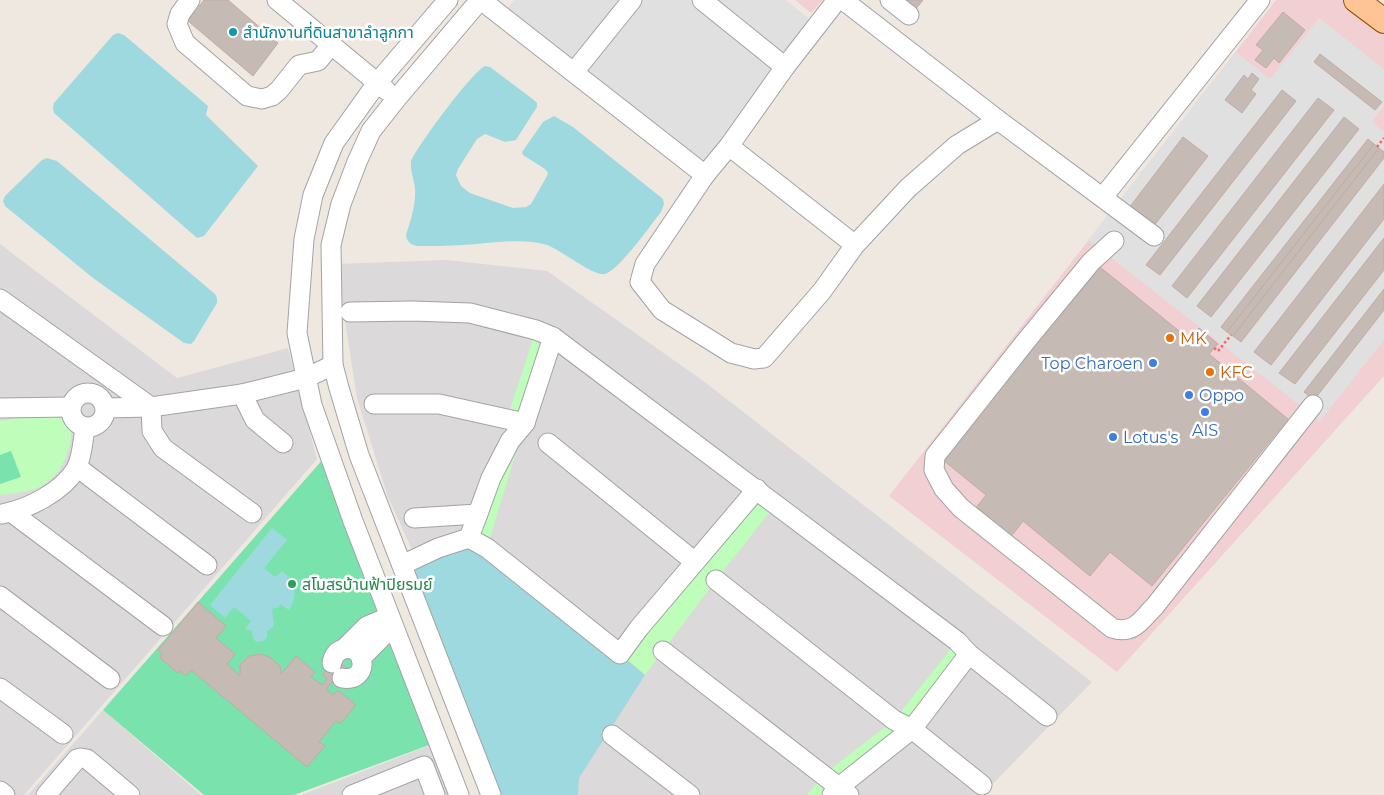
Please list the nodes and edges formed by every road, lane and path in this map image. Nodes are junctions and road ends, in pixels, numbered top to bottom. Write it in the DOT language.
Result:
graph roads {
  1 [pos="190,0"];
  2 [pos="277,0"];
  3 [pos="448,0"];
  4 [pos="480,0"];
  5 [pos="632,0"];
  6 [pos="702,0"];
  7 [pos="837,0"];
  8 [pos="843,0"];
  9 [pos="890,0"];
  10 [pos="1260,0"];
  11 [pos="1356,0"];
  12 [pos="909,15"];
  13 [pos="1384,21"];
  14 [pos="332,44"];
  15 [pos="785,67"];
  16 [pos="574,72"];
  17 [pos="377,83"];
  18 [pos="396,98"];
  19 [pos="998,120"];
  20 [pos="1384,138"];
  21 [pos="729,146"];
  22 [pos="1377,147"];
  23 [pos="705,175"];
  24 [pos="313,195"];
  25 [pos="1103,197"];
  26 [pos="341,204"];
  27 [pos="1154,236"];
  28 [pos="304,239"];
  29 [pos="1114,241"];
  30 [pos="331,246"];
  31 [pos="855,246"];
  32 [pos="0,299"];
  33 [pos="350,312"];
  34 [pos="1231,335"];
  35 [pos="553,337"];
  36 [pos="1214,348"];
  37 [pos="334,365"];
  38 [pos="306,378"];
  39 [pos="242,394"];
  40 [pos="374,404"];
  41 [pos="1314,405"];
  42 [pos="151,406"];
  43 [pos="71,407"];
  44 [pos="0,408"];
  45 [pos="105,408"];
  46 [pos="525,423"];
  47 [pos="86,428"];
  48 [pos="283,443"];
  49 [pos="548,443"];
  50 [pos="77,467"];
  51 [pos="757,489"];
  52 [pos="252,512"];
  53 [pos="6,513"];
  54 [pos="478,514"];
  55 [pos="414,518"];
  56 [pos="469,538"];
  57 [pos="401,562"];
  58 [pos="695,562"];
  59 [pos="207,565"];
  60 [pos="716,580"];
  61 [pos="376,582"];
  62 [pos="0,596"];
  63 [pos="392,623"];
  64 [pos="163,626"];
  65 [pos="344,649"];
  66 [pos="663,651"];
  67 [pos="969,654"];
  68 [pos="361,658"];
  69 [pos="110,679"];
  70 [pos="0,688"];
  71 [pos="1047,716"];
  72 [pos="912,729"];
  73 [pos="63,734"];
  74 [pos="612,735"];
  75 [pos="982,785"];
  76 [pos="0,791"];
  77 [pos="840,792"];
  78 [pos="5,795"];
  79 [pos="46,795"];
  80 [pos="130,795"];
  81 [pos="352,795"];
  82 [pos="435,795"];
  83 [pos="459,795"];
  84 [pos="491,795"];
  85 [pos="690,795"];
  1 -- 14 [label="street"];
  2 -- 14 [label="street"];
  3 -- 17 [label="street"];
  4 -- 16 [label="street"];
  4 -- 18 [label="street"];
  5 -- 16 [label="street"];
  6 -- 15 [label="street"];
  7 -- 15 [label="street"];
  8 -- 19 [label="street"];
  9 -- 12 [label="street"];
  10 -- 25 [label="street"];
  11 -- 13 [label="main road"];
  14 -- 17 [label="street"];
  15 -- 21 [label="street"];
  16 -- 23 [label="street"];
  17 -- 18 [label="street"];
  17 -- 24 [label="street"];
  18 -- 26 [label="street"];
  19 -- 25 [label="street"];
  19 -- 31 [label="street"];
  20 -- 22 [label="path"];
  21 -- 23 [label="street"];
  21 -- 31 [label="street"];
  23 -- 31 [label="street"];
  24 -- 26 [label="street"];
  24 -- 28 [label="street"];
  25 -- 27 [label="street"];
  26 -- 30 [label="street"];
  28 -- 30 [label="street"];
  28 -- 38 [label="street"];
  29 -- 41 [label="street"];
  30 -- 37 [label="street"];
  32 -- 42 [label="street"];
  33 -- 35 [label="street"];
  34 -- 36 [label="path"];
  35 -- 46 [label="street"];
  35 -- 51 [label="street"];
  37 -- 38 [label="street"];
  37 -- 57 [label="street"];
  38 -- 39 [label="street"];
  38 -- 61 [label="street"];
  39 -- 42 [label="street"];
  39 -- 48 [label="street"];
  40 -- 46 [label="street"];
  42 -- 45 [label="street"];
  42 -- 52 [label="street"];
  43 -- 44 [label="street"];
  43 -- 45 [label="street"];
  43 -- 47 [label="street"];
  45 -- 47 [label="street"];
  46 -- 54 [label="street"];
  47 -- 50 [label="street"];
  49 -- 58 [label="street"];
  50 -- 53 [label="street"];
  50 -- 59 [label="street"];
  51 -- 58 [label="street"];
  51 -- 67 [label="street"];
  53 -- 64 [label="street"];
  54 -- 55 [label="street"];
  54 -- 56 [label="street"];
  56 -- 57 [label="street"];
  56 -- 58 [label="street"];
  57 -- 61 [label="street"];
  57 -- 84 [label="street"];
  60 -- 72 [label="street"];
  61 -- 63 [label="street"];
  62 -- 69 [label="street"];
  63 -- 65 [label="street"];
  63 -- 68 [label="street"];
  63 -- 83 [label="street"];
  65 -- 68 [label="street"];
  65 -- 68 [label="street"];
  66 -- 77 [label="street"];
  67 -- 71 [label="street"];
  67 -- 72 [label="street"];
  70 -- 73 [label="street"];
  72 -- 75 [label="street"];
  72 -- 77 [label="street"];
  74 -- 85 [label="street"];
  76 -- 78 [label="street"];
  79 -- 80 [label="street"];
  81 -- 82 [label="street"];
}
